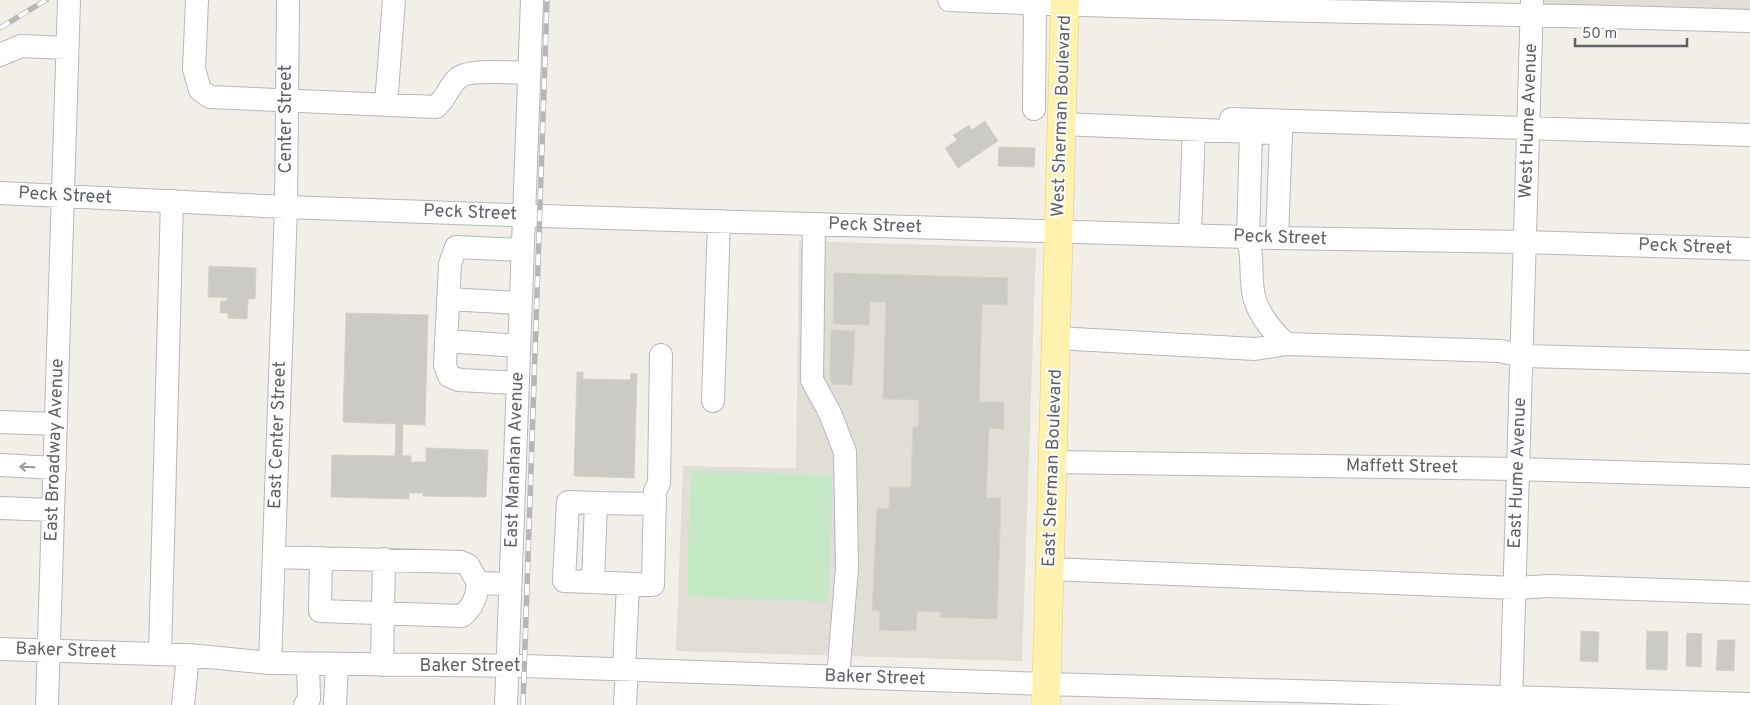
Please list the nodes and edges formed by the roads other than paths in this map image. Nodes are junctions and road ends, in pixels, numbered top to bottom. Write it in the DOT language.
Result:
graph roads {
  1 [pos="69,0"];
  2 [pos="197,0"];
  3 [pos="288,0"];
  4 [pos="394,0"];
  5 [pos="532,0"];
  6 [pos="948,0"];
  7 [pos="1065,3"];
  8 [pos="1034,4"];
  9 [pos="1491,6"];
  10 [pos="1532,7"];
  11 [pos="1750,21"];
  12 [pos="67,48"];
  13 [pos="0,55"];
  14 [pos="529,73"];
  15 [pos="286,99"];
  16 [pos="386,104"];
  17 [pos="1034,108"];
  18 [pos="1062,119"];
  19 [pos="1529,128"];
  20 [pos="1194,130"];
  21 [pos="1251,132"];
  22 [pos="1750,135"];
  23 [pos="0,193"];
  24 [pos="63,195"];
  25 [pos="172,201"];
  26 [pos="286,207"];
  27 [pos="523,214"];
  28 [pos="719,221"];
  29 [pos="814,224"];
  30 [pos="1058,231"];
  31 [pos="1190,234"];
  32 [pos="1248,238"];
  33 [pos="1277,238"];
  34 [pos="1525,242"];
  35 [pos="1750,249"];
  36 [pos="522,250"];
  37 [pos="448,299"];
  38 [pos="520,303"];
  39 [pos="1056,338"];
  40 [pos="446,341"];
  41 [pos="1287,344"];
  42 [pos="519,346"];
  43 [pos="661,355"];
  44 [pos="1522,356"];
  45 [pos="1750,362"];
  46 [pos="517,383"];
  47 [pos="713,401"];
  48 [pos="0,422"];
  49 [pos="56,424"];
  50 [pos="1054,462"];
  51 [pos="0,465"];
  52 [pos="55,468"];
  53 [pos="1518,469"];
  54 [pos="1750,476"];
  55 [pos="654,504"];
  56 [pos="0,508"];
  57 [pos="53,510"];
  58 [pos="274,557"];
  59 [pos="321,558"];
  60 [pos="384,559"];
  61 [pos="1050,569"];
  62 [pos="478,583"];
  63 [pos="510,584"];
  64 [pos="628,584"];
  65 [pos="1514,588"];
  66 [pos="1750,593"];
  67 [pos="383,614"];
  68 [pos="0,649"];
  69 [pos="49,650"];
  70 [pos="160,654"];
  71 [pos="188,655"];
  72 [pos="270,663"];
  73 [pos="308,664"];
  74 [pos="337,664"];
  75 [pos="382,665"];
  76 [pos="508,667"];
  77 [pos="626,669"];
  78 [pos="838,677"];
  79 [pos="1046,695"];
  80 [pos="1511,701"];
  81 [pos="1750,704"];
  82 [pos="47,705"];
  83 [pos="183,705"];
  84 [pos="306,705"];
  85 [pos="335,705"];
  86 [pos="506,705"];
  87 [pos="625,705"];
  1 -- 12 [label="street, East Broadway Avenue"];
  2 -- 15 [label="street"];
  3 -- 15 [label="street, Center Street"];
  4 -- 16 [label="street"];
  5 -- 14 [label="street, East Manahan Avenue"];
  6 -- 8 [label="street"];
  7 -- 8 [label="street"];
  7 -- 9 [label="street"];
  7 -- 18 [label="main road, West Sherman Boulevard"];
  8 -- 17 [label="street"];
  9 -- 10 [label="street"];
  10 -- 11 [label="street"];
  10 -- 19 [label="street, West Hume Avenue"];
  12 -- 13 [label="street"];
  12 -- 24 [label="street, East Broadway Avenue"];
  14 -- 16 [label="street"];
  14 -- 27 [label="street, East Manahan Avenue"];
  15 -- 16 [label="street"];
  15 -- 26 [label="street, Center Street"];
  18 -- 19 [label="street"];
  18 -- 20 [label="street"];
  18 -- 30 [label="main road, West Sherman Boulevard"];
  19 -- 22 [label="street"];
  19 -- 34 [label="street, West Hume Avenue"];
  20 -- 21 [label="street"];
  20 -- 31 [label="street"];
  21 -- 32 [label="street"];
  21 -- 33 [label="street"];
  23 -- 24 [label="street, Peck Street"];
  24 -- 25 [label="street, Peck Street"];
  24 -- 49 [label="street, East Broadway Avenue"];
  25 -- 26 [label="street, Peck Street"];
  25 -- 70 [label="street"];
  26 -- 27 [label="street, Peck Street"];
  26 -- 58 [label="street, East Center Street"];
  27 -- 28 [label="street, Peck Street"];
  27 -- 36 [label="street, East Manahan Avenue"];
  28 -- 29 [label="street, Peck Street"];
  28 -- 47 [label="street"];
  29 -- 30 [label="street, Peck Street"];
  29 -- 78 [label="street"];
  30 -- 31 [label="street, Peck Street"];
  30 -- 39 [label="main road, East Sherman Boulevard"];
  31 -- 32 [label="street, Peck Street"];
  32 -- 33 [label="street, Peck Street"];
  32 -- 41 [label="street"];
  33 -- 34 [label="street, Peck Street"];
  34 -- 35 [label="street, Peck Street"];
  34 -- 44 [label="street, East Hume Avenue"];
  36 -- 37 [label="street"];
  36 -- 38 [label="street, East Manahan Avenue"];
  37 -- 38 [label="street"];
  37 -- 40 [label="street"];
  38 -- 42 [label="street, East Manahan Avenue"];
  39 -- 41 [label="street"];
  39 -- 50 [label="main road, East Sherman Boulevard"];
  40 -- 42 [label="street"];
  40 -- 46 [label="street"];
  41 -- 44 [label="street"];
  42 -- 46 [label="street, East Manahan Avenue"];
  43 -- 55 [label="street"];
  44 -- 45 [label="street"];
  44 -- 53 [label="street, East Hume Avenue"];
  46 -- 63 [label="street, East Manahan Avenue"];
  48 -- 49 [label="street"];
  49 -- 52 [label="street, East Broadway Avenue"];
  50 -- 53 [label="street, Maffett Street"];
  50 -- 61 [label="main road, East Sherman Boulevard"];
  52 -- 51 [label="street, one-way"];
  52 -- 57 [label="street, East Broadway Avenue"];
  53 -- 54 [label="street, Maffett Street"];
  53 -- 65 [label="street, East Hume Avenue"];
  55 -- 64 [label="street"];
  55 -- 64 [label="street"];
  56 -- 57 [label="street"];
  57 -- 69 [label="street, East Broadway Avenue"];
  58 -- 59 [label="street"];
  58 -- 72 [label="street, East Center Street"];
  59 -- 60 [label="street"];
  59 -- 67 [label="street"];
  60 -- 62 [label="street"];
  60 -- 67 [label="street"];
  61 -- 65 [label="street"];
  61 -- 79 [label="main road, East Sherman Boulevard"];
  62 -- 63 [label="street"];
  62 -- 67 [label="street"];
  63 -- 76 [label="street, East Manahan Avenue"];
  64 -- 77 [label="street"];
  65 -- 66 [label="street"];
  65 -- 80 [label="street, East Hume Avenue"];
  67 -- 75 [label="street"];
  68 -- 69 [label="street, Baker Street"];
  69 -- 70 [label="street, Baker Street"];
  69 -- 82 [label="street, East Broadway Avenue"];
  70 -- 71 [label="street, Baker Street"];
  71 -- 72 [label="street, Baker Street"];
  71 -- 83 [label="street"];
  72 -- 73 [label="street, Baker Street"];
  73 -- 74 [label="street, Baker Street"];
  73 -- 84 [label="street"];
  74 -- 75 [label="street, Baker Street"];
  74 -- 85 [label="street"];
  75 -- 76 [label="street, Baker Street"];
  76 -- 77 [label="street, Baker Street"];
  76 -- 86 [label="street, East Manahan Avenue"];
  77 -- 78 [label="street, Baker Street"];
  77 -- 87 [label="street"];
  78 -- 79 [label="street, Baker Street"];
  79 -- 80 [label="street, Baker Street"];
  80 -- 81 [label="street, Baker Street"];
}
